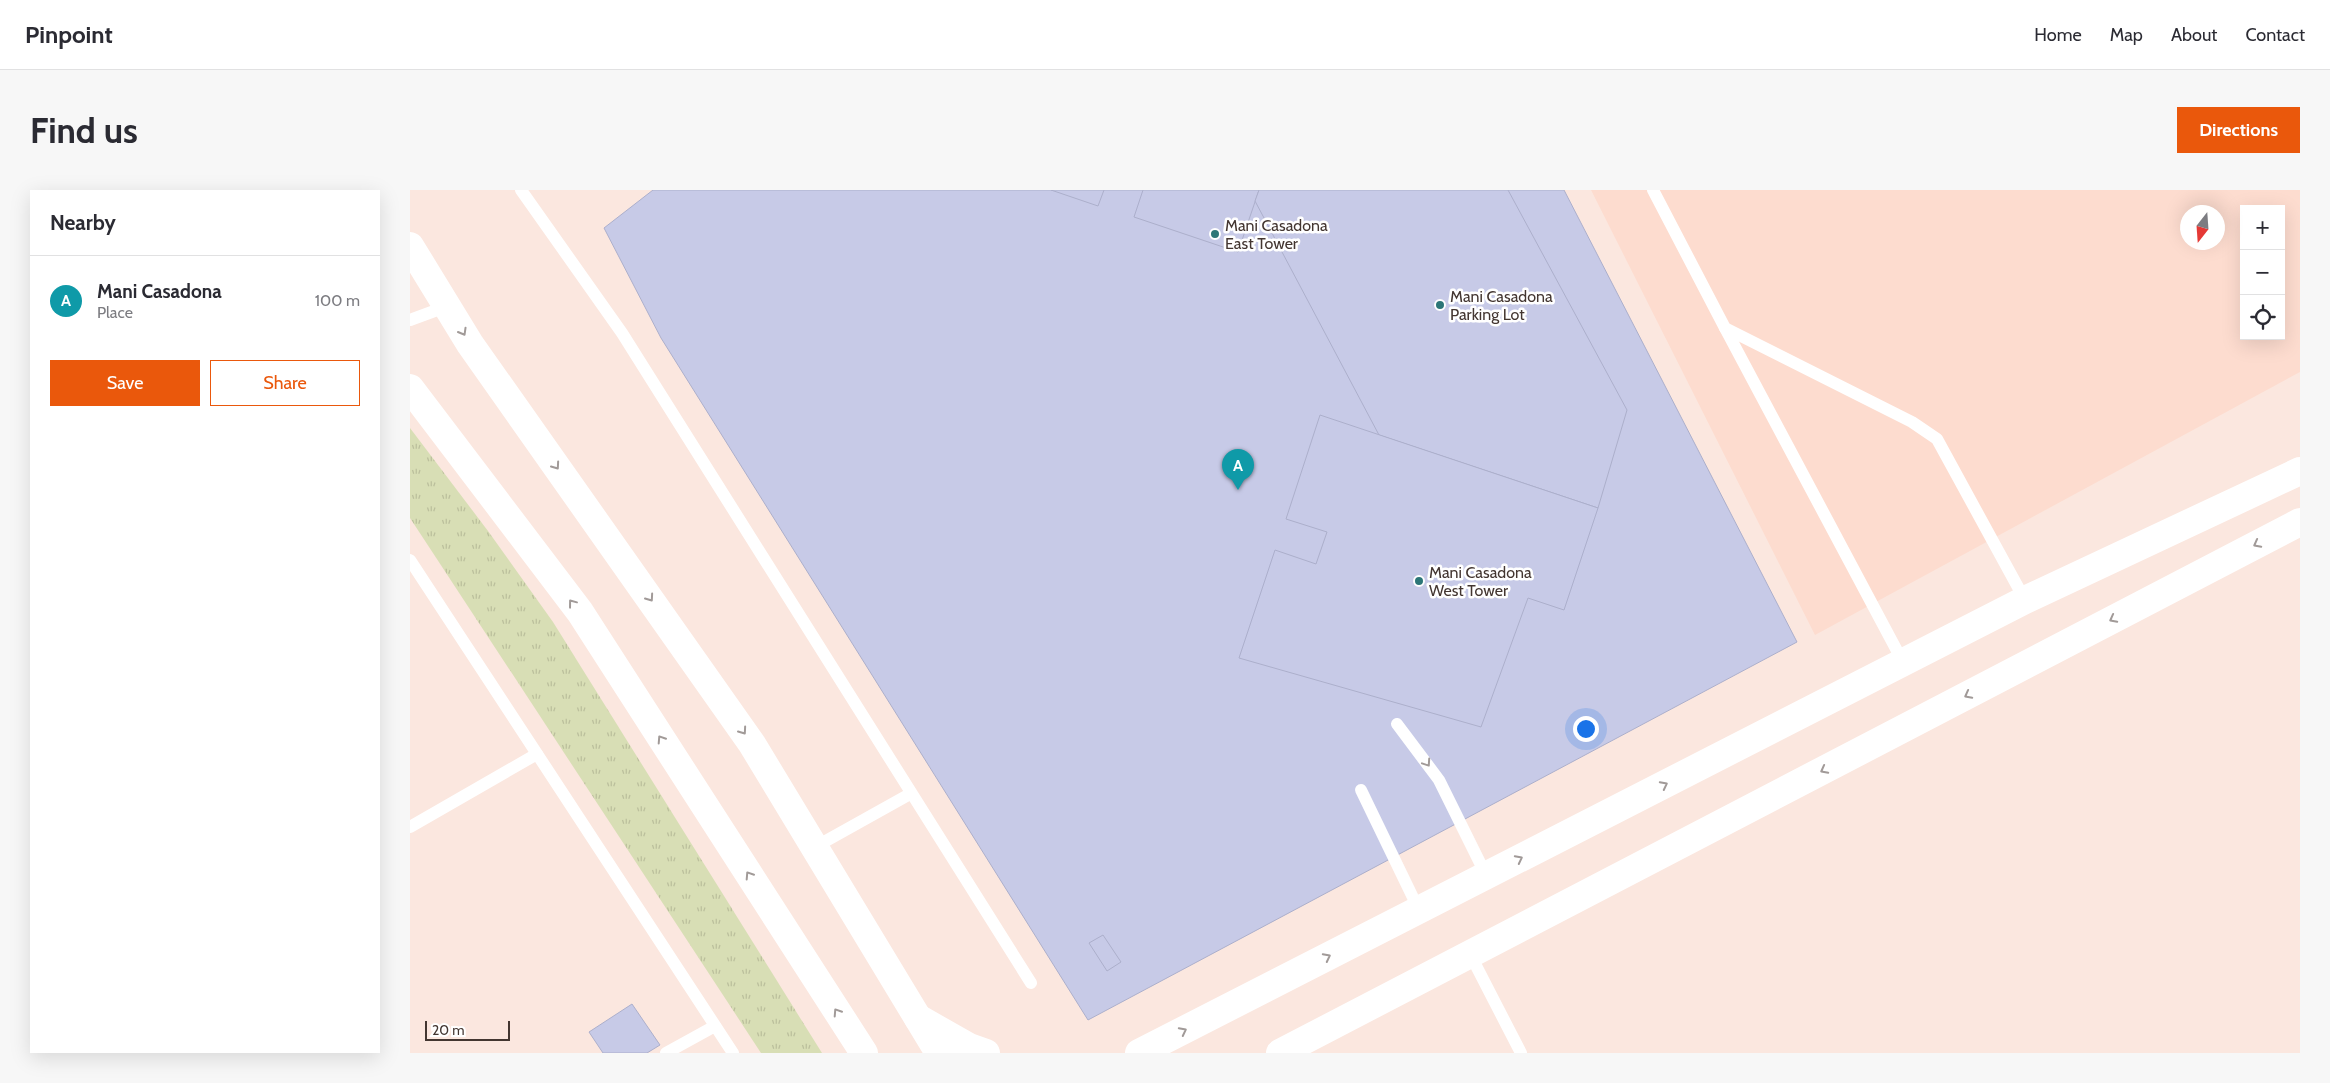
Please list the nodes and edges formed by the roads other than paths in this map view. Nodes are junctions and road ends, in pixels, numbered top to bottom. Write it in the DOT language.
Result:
graph roads {
  1 [pos="521,190"];
  2 [pos="1653,190"];
  3 [pos="410,246"];
  4 [pos="448,306"];
  5 [pos="410,320"];
  6 [pos="1725,328"];
  7 [pos="410,388"];
  8 [pos="2300,471"];
  9 [pos="2300,522"];
  10 [pos="410,560"];
  11 [pos="2025,600"];
  12 [pos="1903,662"];
  13 [pos="1397,724"];
  14 [pos="537,754"];
  15 [pos="1361,790"];
  16 [pos="910,794"];
  17 [pos="410,827"];
  18 [pos="815,847"];
  19 [pos="1486,875"];
  20 [pos="1419,910"];
  21 [pos="1470,954"];
  22 [pos="1031,983"];
  23 [pos="918,1018"];
  24 [pos="715,1026"];
  25 [pos="666,1053"];
  26 [pos="733,1053"];
  27 [pos="864,1053"];
  28 [pos="939,1053"];
  29 [pos="986,1053"];
  30 [pos="1139,1053"];
  31 [pos="1280,1053"];
  32 [pos="1521,1053"];
  1 -- 16 [label="lane"];
  2 -- 6 [label="lane"];
  3 -- 4 [label="street"];
  4 -- 5 [label="lane"];
  4 -- 18 [label="street, one-way"];
  6 -- 11 [label="lane"];
  6 -- 12 [label="lane"];
  27 -- 7 [label="street, one-way"];
  8 -- 11 [label="street"];
  9 -- 21 [label="street, one-way"];
  10 -- 14 [label="lane"];
  11 -- 12 [label="street"];
  19 -- 12 [label="street, one-way"];
  13 -- 19 [label="lane, one-way"];
  14 -- 17 [label="lane"];
  14 -- 24 [label="lane"];
  15 -- 20 [label="lane"];
  16 -- 18 [label="lane"];
  16 -- 22 [label="lane"];
  18 -- 23 [label="street"];
  19 -- 20 [label="street"];
  30 -- 20 [label="street, one-way"];
  21 -- 31 [label="street"];
  21 -- 32 [label="lane"];
  23 -- 28 [label="street"];
  23 -- 29 [label="street"];
  24 -- 25 [label="lane"];
  24 -- 26 [label="lane"];
}
